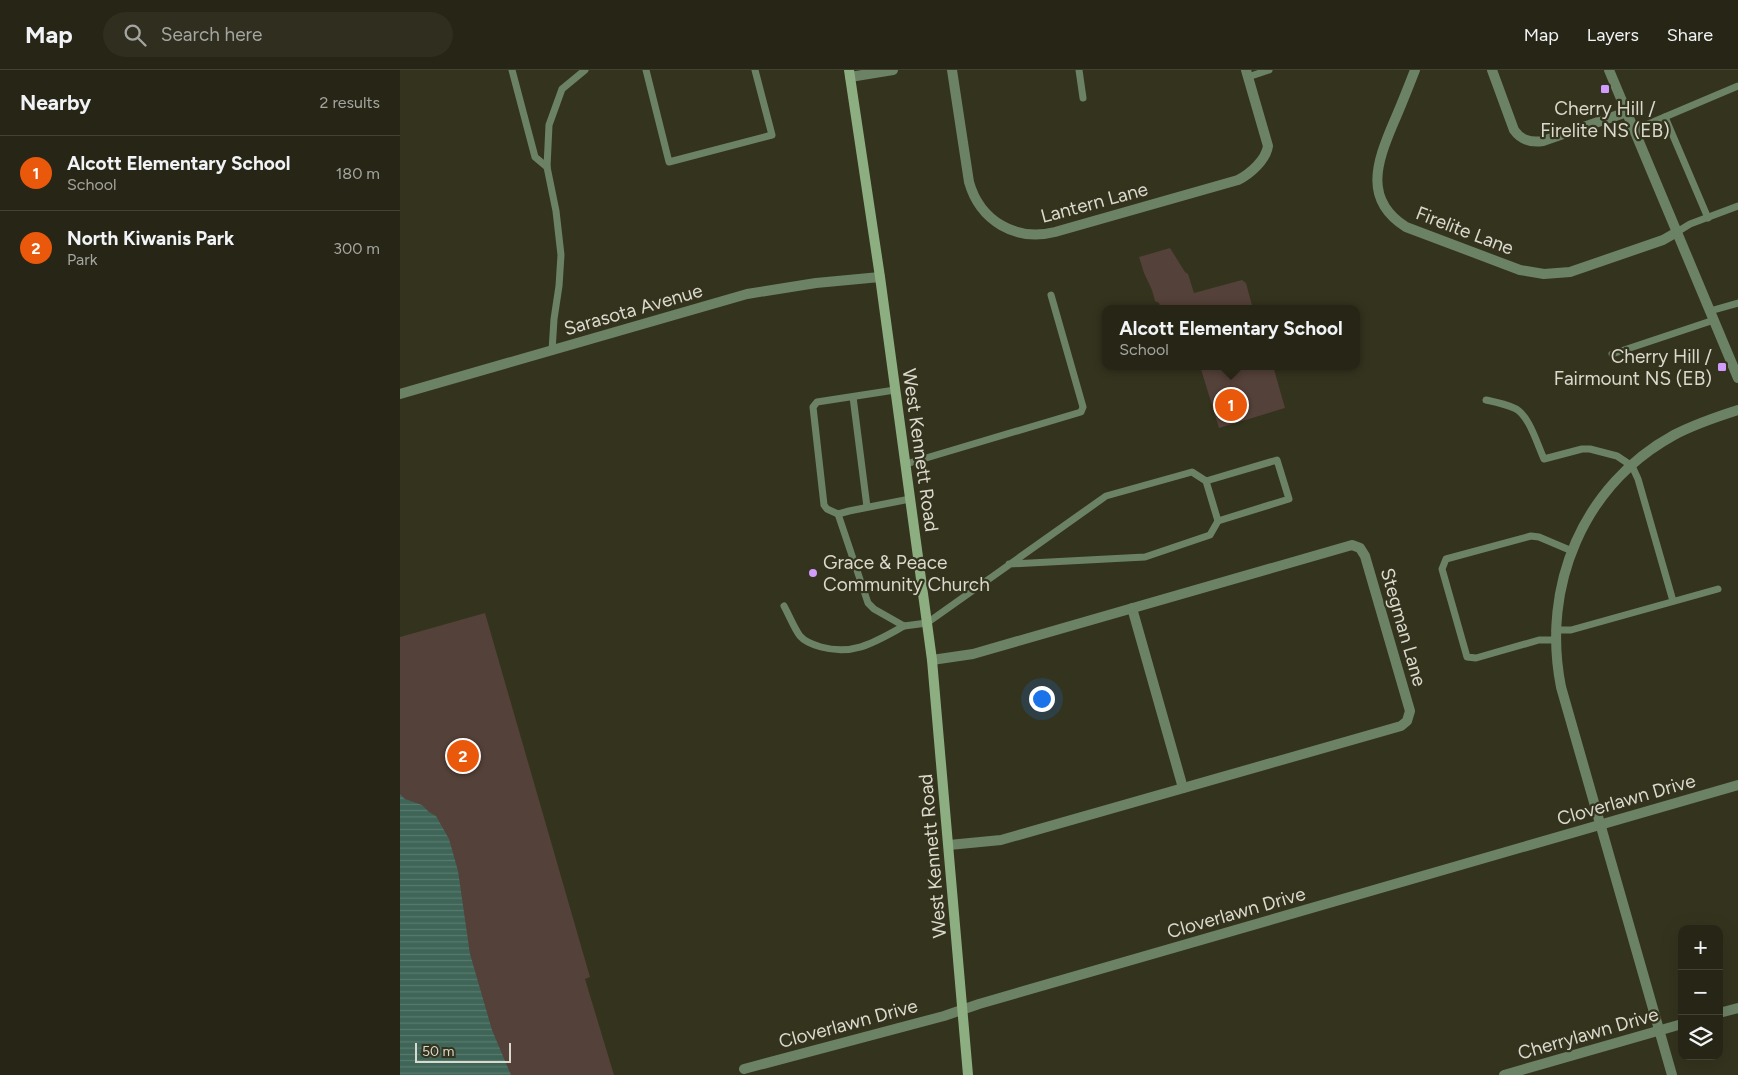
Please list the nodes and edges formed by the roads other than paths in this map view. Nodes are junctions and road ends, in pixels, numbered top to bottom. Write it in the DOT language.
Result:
graph roads {
  1 [pos="512,70"];
  2 [pos="585,70"];
  3 [pos="646,70"];
  4 [pos="754,70"];
  5 [pos="893,70"];
  6 [pos="952,70"];
  7 [pos="1079,70"];
  8 [pos="1269,70"];
  9 [pos="1416,70"];
  10 [pos="1492,70"];
  11 [pos="1609,70"];
  12 [pos="850,73"];
  13 [pos="1247,73"];
  14 [pos="1738,86"];
  15 [pos="1083,98"];
  16 [pos="1627,112"];
  17 [pos="1665,117"];
  18 [pos="1634,130"];
  19 [pos="547,167"];
  20 [pos="1738,206"];
  21 [pos="1708,218"];
  22 [pos="1677,232"];
  23 [pos="880,277"];
  24 [pos="1051,295"];
  25 [pos="1738,303"];
  26 [pos="1712,315"];
  27 [pos="552,351"];
  28 [pos="1612,354"];
  29 [pos="1738,378"];
  30 [pos="896,390"];
  31 [pos="400,394"];
  32 [pos="853,397"];
  33 [pos="1486,400"];
  34 [pos="1738,410"];
  35 [pos="906,464"];
  36 [pos="1632,466"];
  37 [pos="1206,481"];
  38 [pos="910,499"];
  39 [pos="867,507"];
  40 [pos="838,514"];
  41 [pos="1218,521"];
  42 [pos="1572,550"];
  43 [pos="1010,564"];
  44 [pos="1718,589"];
  45 [pos="1673,601"];
  46 [pos="784,606"];
  47 [pos="1132,608"];
  48 [pos="927,623"];
  49 [pos="904,626"];
  50 [pos="1555,635"];
  51 [pos="932,660"];
  52 [pos="1738,785"];
  53 [pos="1183,788"];
  54 [pos="1600,825"];
  55 [pos="949,845"];
  56 [pos="1738,1008"];
  57 [pos="962,1010"];
  58 [pos="1723,1012"];
  59 [pos="1678,1025"];
  60 [pos="1659,1030"];
  61 [pos="744,1069"];
  62 [pos="968,1075"];
  63 [pos="1504,1075"];
  64 [pos="1672,1075"];
  1 -- 19 [label="lane"];
  2 -- 19 [label="lane"];
  3 -- 4 [label="lane"];
  5 -- 12 [label="street"];
  6 -- 13 [label="street, Lantern Lane"];
  7 -- 15 [label="lane"];
  8 -- 13 [label="lane"];
  9 -- 22 [label="street, Firelite Lane"];
  10 -- 16 [label="street"];
  11 -- 16 [label="street"];
  12 -- 23 [label="street, West Kennett Road"];
  14 -- 17 [label="lane"];
  16 -- 18 [label="street"];
  17 -- 18 [label="lane"];
  17 -- 21 [label="lane"];
  18 -- 22 [label="street"];
  19 -- 27 [label="lane"];
  20 -- 21 [label="lane"];
  21 -- 22 [label="lane"];
  22 -- 26 [label="street"];
  23 -- 27 [label="street, Sarasota Avenue"];
  23 -- 30 [label="street, West Kennett Road"];
  24 -- 35 [label="lane"];
  25 -- 26 [label="lane"];
  26 -- 28 [label="lane"];
  26 -- 29 [label="street"];
  27 -- 31 [label="street, Sarasota Avenue"];
  30 -- 32 [label="lane"];
  30 -- 35 [label="street, West Kennett Road"];
  32 -- 39 [label="lane"];
  32 -- 40 [label="lane"];
  33 -- 36 [label="lane"];
  34 -- 36 [label="street"];
  35 -- 38 [label="street, West Kennett Road"];
  36 -- 42 [label="street"];
  36 -- 45 [label="lane"];
  37 -- 41 [label="lane"];
  37 -- 41 [label="lane"];
  37 -- 43 [label="lane"];
  38 -- 39 [label="lane"];
  38 -- 48 [label="street, West Kennett Road"];
  39 -- 40 [label="lane"];
  40 -- 49 [label="lane"];
  41 -- 43 [label="lane"];
  42 -- 50 [label="street"];
  42 -- 50 [label="lane"];
  43 -- 48 [label="lane"];
  44 -- 45 [label="lane"];
  45 -- 50 [label="lane"];
  46 -- 49 [label="lane"];
  47 -- 51 [label="street, Stegman Lane"];
  47 -- 53 [label="street"];
  47 -- 53 [label="street, Stegman Lane"];
  48 -- 49 [label="lane"];
  48 -- 51 [label="street, West Kennett Road"];
  50 -- 54 [label="street"];
  51 -- 55 [label="street, West Kennett Road"];
  52 -- 54 [label="street, Cloverlawn Drive"];
  53 -- 55 [label="street, Stegman Lane"];
  54 -- 57 [label="street, Cloverlawn Drive"];
  54 -- 60 [label="street"];
  55 -- 57 [label="street, West Kennett Road"];
  56 -- 58 [label="street"];
  57 -- 61 [label="street, Cloverlawn Drive"];
  57 -- 62 [label="street, West Kennett Road"];
  59 -- 60 [label="street, Cherrylawn Drive"];
  60 -- 63 [label="street, Cherrylawn Drive"];
  60 -- 64 [label="street"];
}
